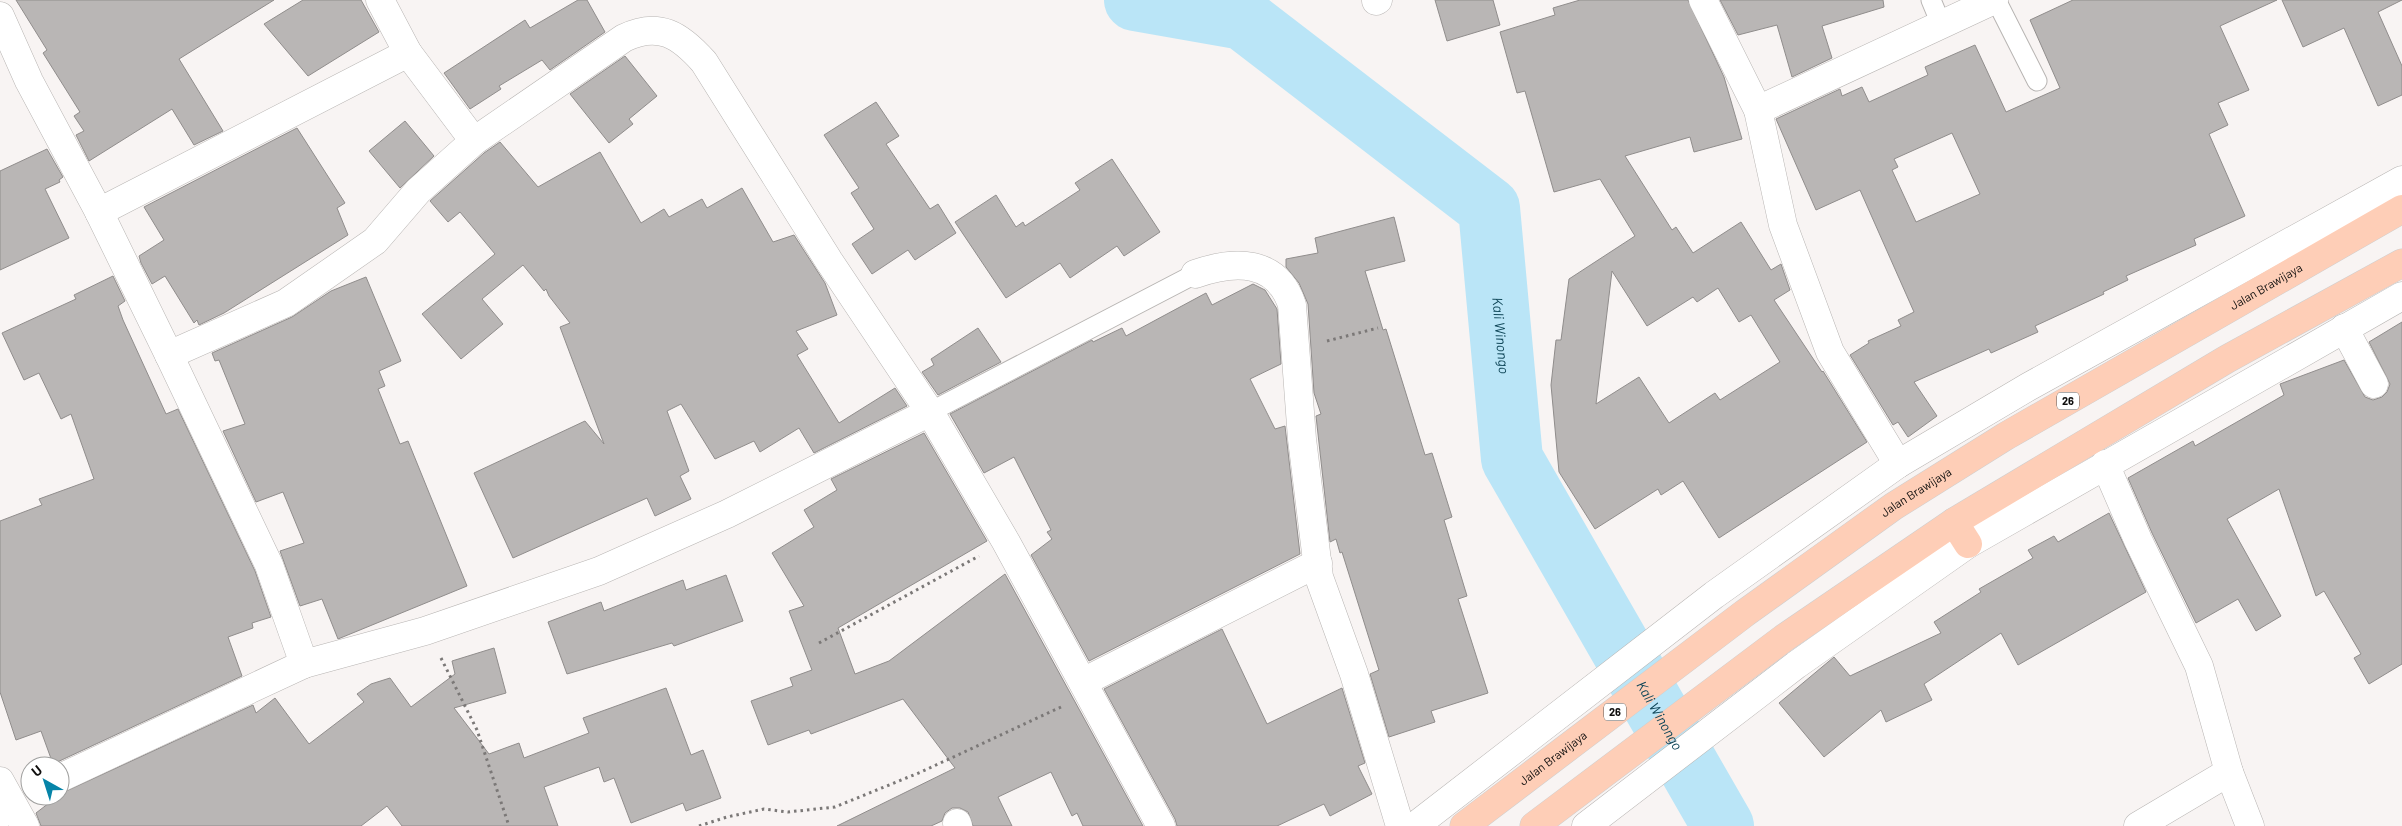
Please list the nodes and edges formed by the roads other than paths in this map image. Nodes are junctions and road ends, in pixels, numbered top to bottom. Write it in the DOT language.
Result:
graph roads {
  1 [pos="380,0"];
  2 [pos="1703,0"];
  3 [pos="1995,0"];
  4 [pos="1936,12"];
  5 [pos="0,16"];
  6 [pos="408,53"];
  7 [pos="2037,81"];
  8 [pos="1758,110"];
  9 [pos="474,141"];
  10 [pos="2402,180"];
  11 [pos="2402,209"];
  12 [pos="99,212"];
  13 [pos="2402,263"];
  14 [pos="1195,274"];
  15 [pos="2402,296"];
  16 [pos="2344,328"];
  17 [pos="169,355"];
  18 [pos="2374,384"];
  19 [pos="930,412"];
  20 [pos="1898,464"];
  21 [pos="2105,464"];
  22 [pos="1961,533"];
  23 [pos="1318,563"];
  24 [pos="304,664"];
  25 [pos="1086,688"];
  26 [pos="2229,772"];
  27 [pos="70,773"];
  28 [pos="1474,818"];
  29 [pos="1162,826"];
  30 [pos="1400,826"];
  31 [pos="1415,826"];
  32 [pos="1534,826"];
  33 [pos="1586,826"];
  34 [pos="2138,826"];
  35 [pos="2250,826"];
  1 -- 6 [label="street"];
  2 -- 8 [label="street"];
  3 -- 4 [label="street"];
  3 -- 7 [label="lane"];
  4 -- 8 [label="street"];
  5 -- 12 [label="street"];
  6 -- 9 [label="street"];
  6 -- 12 [label="street"];
  8 -- 20 [label="street"];
  9 -- 17 [label="street"];
  9 -- 19 [label="street"];
  10 -- 20 [label="street"];
  11 -- 28 [label="highway, Jalan Brawijaya / 26"];
  12 -- 17 [label="street"];
  13 -- 22 [label="highway"];
  14 -- 19 [label="lane"];
  14 -- 23 [label="street"];
  15 -- 16 [label="street"];
  16 -- 18 [label="street"];
  16 -- 21 [label="street"];
  17 -- 24 [label="street"];
  19 -- 24 [label="street"];
  19 -- 25 [label="street"];
  20 -- 31 [label="street"];
  21 -- 22 [label="street"];
  21 -- 26 [label="street"];
  22 -- 32 [label="highway"];
  22 -- 33 [label="street"];
  23 -- 25 [label="street"];
  23 -- 30 [label="street"];
  24 -- 27 [label="street"];
  25 -- 29 [label="street"];
  26 -- 34 [label="street"];
  26 -- 35 [label="street"];
}
